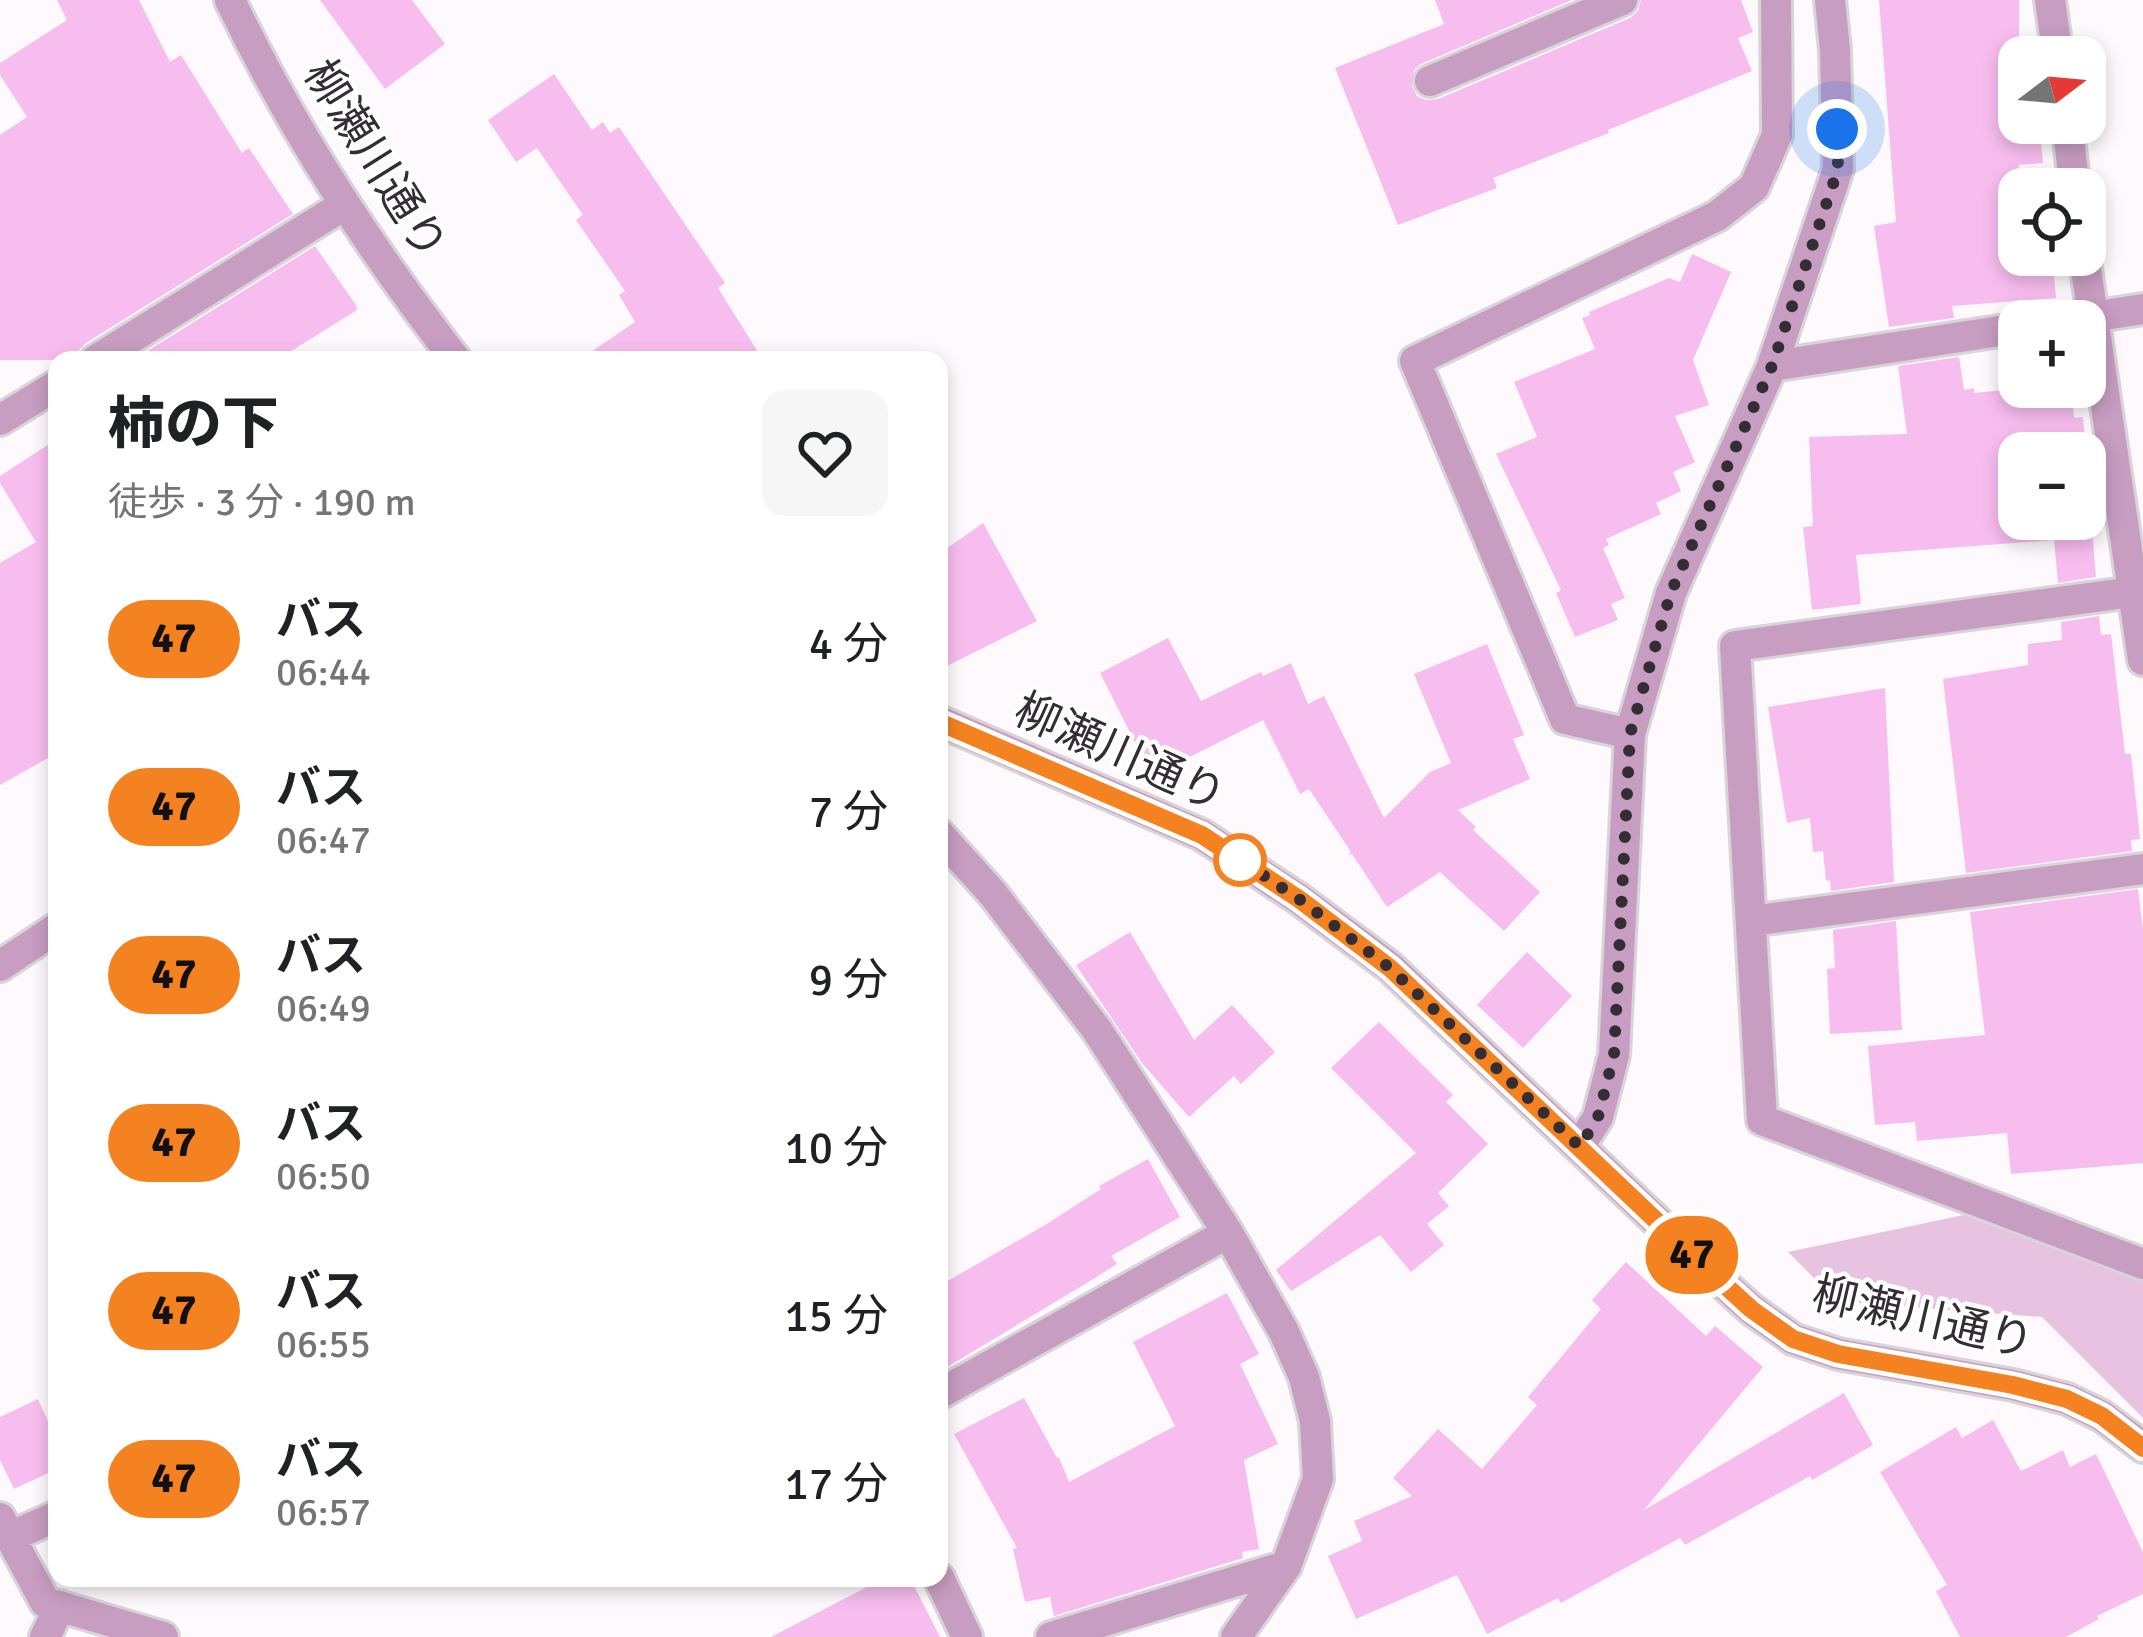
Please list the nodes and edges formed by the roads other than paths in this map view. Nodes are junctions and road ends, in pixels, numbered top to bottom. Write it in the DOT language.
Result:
graph roads {
  1 [pos="230,0"];
  2 [pos="1622,0"];
  3 [pos="1776,0"];
  4 [pos="1831,0"];
  5 [pos="2050,0"];
  6 [pos="2055,36"];
  7 [pos="1430,81"];
  8 [pos="344,205"];
  9 [pos="2143,309"];
  10 [pos="2106,315"];
  11 [pos="1998,331"];
  12 [pos="110,351"];
  13 [pos="449,351"];
  14 [pos="1772,366"];
  15 [pos="48,391"];
  16 [pos="2097,408"];
  17 [pos="0,420"];
  18 [pos="2133,592"];
  19 [pos="2143,660"];
  20 [pos="948,726"];
  21 [pos="1630,734"];
  22 [pos="948,844"];
  23 [pos="2143,869"];
  24 [pos="1751,920"];
  25 [pos="48,934"];
  26 [pos="0,966"];
  27 [pos="1580,1147"];
  28 [pos="1228,1233"];
  29 [pos="2143,1264"];
  30 [pos="948,1389"];
  31 [pos="2143,1448"];
  32 [pos="48,1518"];
  33 [pos="5,1528"];
  34 [pos="1286,1566"];
  35 [pos="943,1587"];
  36 [pos="60,1606"];
  37 [pos="45,1637"];
  38 [pos="163,1637"];
  39 [pos="967,1637"];
  40 [pos="1051,1637"];
  41 [pos="1236,1637"];
  1 -- 8 [label="street, 柳瀬川通り"];
  2 -- 7 [label="street"];
  3 -- 21 [label="street"];
  4 -- 14 [label="street"];
  5 -- 6 [label="street"];
  8 -- 12 [label="street"];
  8 -- 13 [label="street, 柳瀬川通り"];
  9 -- 10 [label="street"];
  11 -- 14 [label="street"];
  14 -- 21 [label="street"];
  15 -- 17 [label="street"];
  16 -- 18 [label="street"];
  18 -- 19 [label="street"];
  18 -- 24 [label="street"];
  20 -- 27 [label="street, 柳瀬川通り"];
  21 -- 27 [label="street"];
  22 -- 28 [label="street"];
  23 -- 24 [label="street"];
  24 -- 29 [label="street"];
  25 -- 26 [label="street"];
  27 -- 31 [label="street, 柳瀬川通り"];
  28 -- 30 [label="street"];
  28 -- 34 [label="street"];
  32 -- 33 [label="street"];
  33 -- 36 [label="street"];
  34 -- 40 [label="street"];
  34 -- 41 [label="street"];
  35 -- 39 [label="street"];
  36 -- 37 [label="street"];
  36 -- 38 [label="street"];
}
